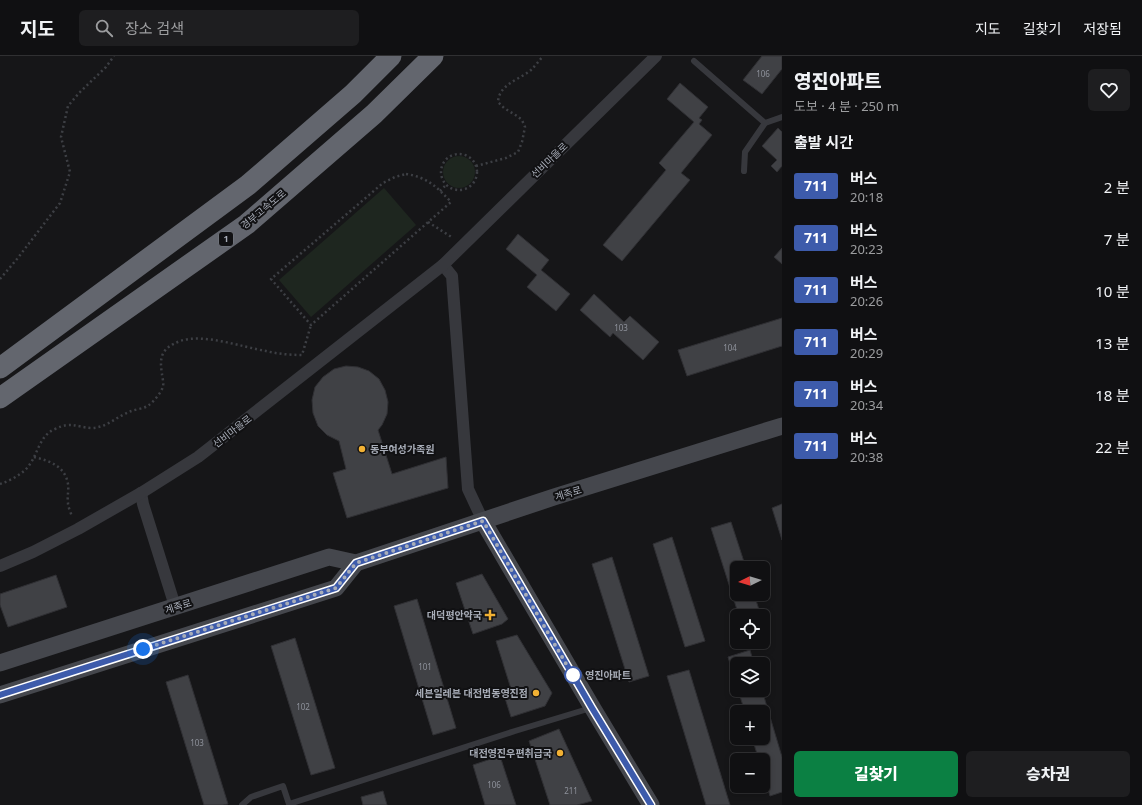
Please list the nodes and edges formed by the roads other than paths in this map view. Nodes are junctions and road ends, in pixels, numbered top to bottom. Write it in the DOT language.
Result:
graph roads {
  1 [pos="392,56"];
  2 [pos="433,56"];
  3 [pos="656,56"];
  4 [pos="694,60"];
  5 [pos="782,117"];
  6 [pos="765,123"];
  7 [pos="744,171"];
  8 [pos="443,265"];
  9 [pos="0,368"];
  10 [pos="0,398"];
  11 [pos="782,426"];
  12 [pos="141,493"];
  13 [pos="483,521"];
  14 [pos="356,563"];
  15 [pos="0,566"];
  16 [pos="175,606"];
  17 [pos="0,663"];
  18 [pos="0,695"];
  19 [pos="592,708"];
  20 [pos="242,805"];
  21 [pos="651,805"];
  1 -- 9 [label="highway"];
  2 -- 10 [label="highway, 경부고속도로 / 1"];
  3 -- 8 [label="street, 선비마을로"];
  4 -- 6 [label="lane"];
  5 -- 6 [label="lane"];
  6 -- 7 [label="lane"];
  8 -- 12 [label="street, 선비마을로"];
  8 -- 13 [label="street"];
  11 -- 13 [label="main road, 계족로"];
  12 -- 15 [label="street, 선비마을로"];
  12 -- 16 [label="street"];
  13 -- 14 [label="main road, 계족로"];
  13 -- 19 [label="main road"];
  14 -- 16 [label="main road, 계족로"];
  14 -- 18 [label="main road"];
  16 -- 17 [label="main road, 계족로"];
  19 -- 20 [label="lane"];
  19 -- 21 [label="main road"];
}
